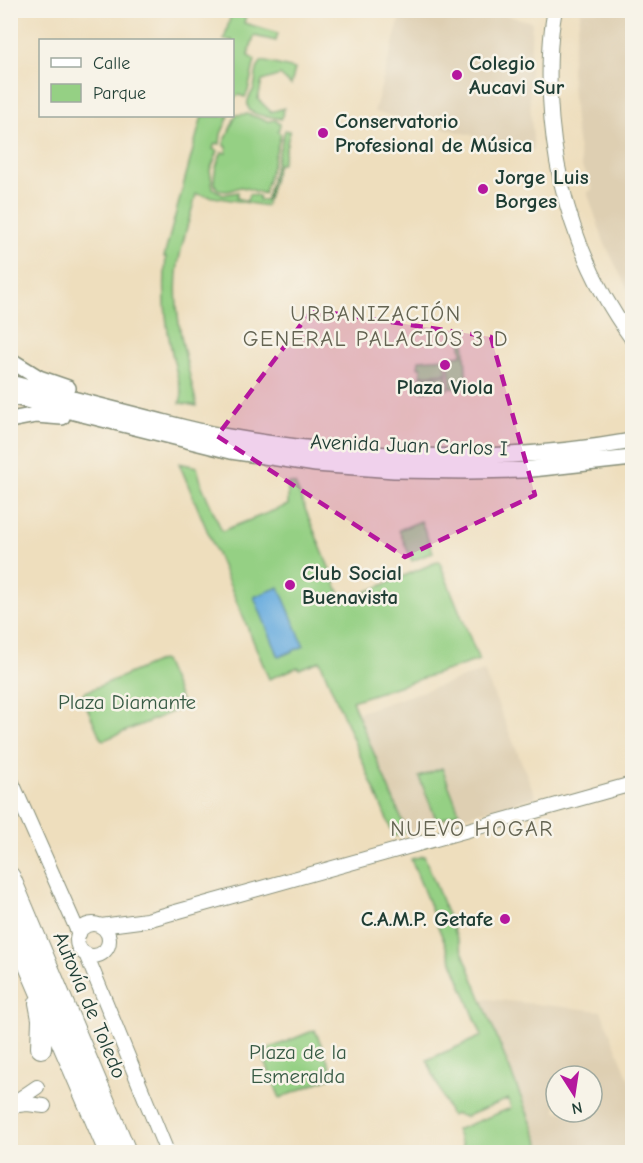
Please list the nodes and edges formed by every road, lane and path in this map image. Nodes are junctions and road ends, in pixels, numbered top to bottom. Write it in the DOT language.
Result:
graph roads {
  1 [pos="555,10"];
  2 [pos="633,339"];
  3 [pos="14,361"];
  4 [pos="10,383"];
  5 [pos="10,396"];
  6 [pos="14,420"];
  7 [pos="219,436"];
  8 [pos="633,441"];
  9 [pos="258,456"];
  10 [pos="633,458"];
  11 [pos="10,778"];
  12 [pos="633,784"];
  13 [pos="10,877"];
  14 [pos="60,892"];
  15 [pos="141,921"];
  16 [pos="10,922"];
  17 [pos="96,925"];
  18 [pos="79,934"];
  19 [pos="106,947"];
  20 [pos="87,954"];
  21 [pos="35,980"];
  22 [pos="99,988"];
  23 [pos="41,1048"];
  24 [pos="37,1087"];
  25 [pos="10,1106"];
  26 [pos="44,1106"];
  27 [pos="109,1152"];
  28 [pos="126,1152"];
  29 [pos="167,1152"];
  1 -- 2 [label="street"];
  3 -- 7 [label="main road"];
  4 -- 7 [label="main road, Avenida Juan Carlos I"];
  5 -- 9 [label="main road, Avenida Juan Carlos I"];
  6 -- 9 [label="main road"];
  7 -- 8 [label="main road, Avenida Juan Carlos I"];
  9 -- 10 [label="main road, Avenida Juan Carlos I"];
  11 -- 14 [label="street"];
  12 -- 15 [label="street"];
  13 -- 28 [label="highway, Autovía de Toledo"];
  14 -- 17 [label="street"];
  14 -- 18 [label="street"];
  15 -- 17 [label="street"];
  15 -- 19 [label="street"];
  16 -- 21 [label="highway, Autovía de Toledo"];
  17 -- 18 [label="street"];
  17 -- 19 [label="street"];
  18 -- 20 [label="street"];
  19 -- 20 [label="street"];
  19 -- 22 [label="street"];
  20 -- 22 [label="street"];
  21 -- 23 [label="highway"];
  21 -- 27 [label="highway, Autovía de Toledo"];
  22 -- 29 [label="street"];
  24 -- 25 [label="street"];
  25 -- 26 [label="street"];
}
